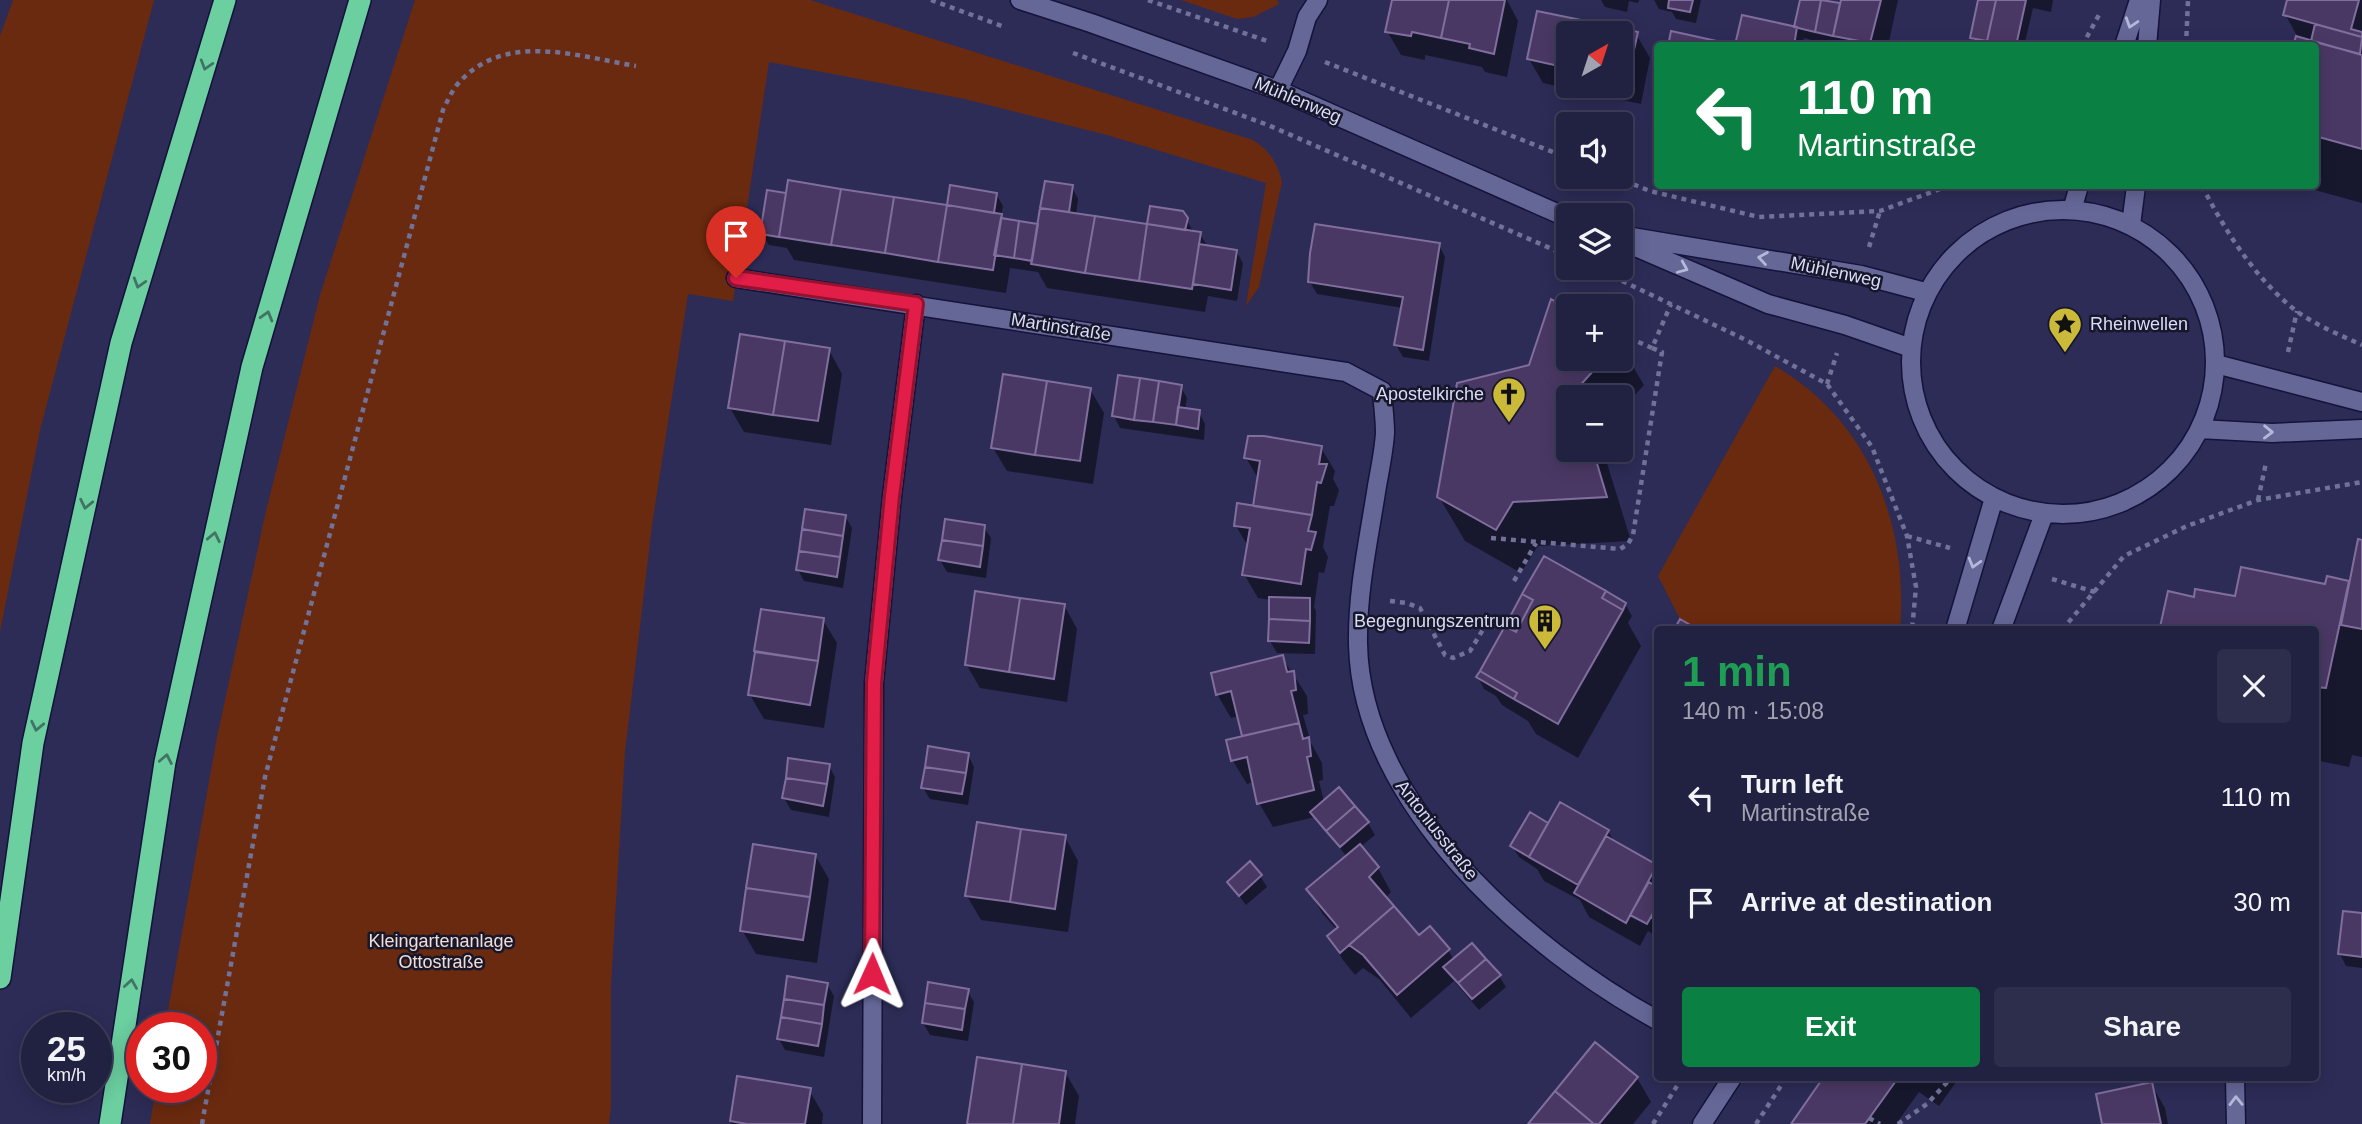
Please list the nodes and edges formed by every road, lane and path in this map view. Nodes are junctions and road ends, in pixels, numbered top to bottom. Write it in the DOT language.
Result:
graph roads {
  1 [pos="225,0"];
  2 [pos="360,0"];
  3 [pos="931,0"];
  4 [pos="1020,0"];
  5 [pos="1148,0"];
  6 [pos="1318,0"];
  7 [pos="2139,0"];
  8 [pos="2151,0"];
  9 [pos="2188,0"];
  10 [pos="2101,11"];
  11 [pos="1009,29"];
  12 [pos="2084,42"];
  13 [pos="2125,42"];
  14 [pos="2147,42"];
  15 [pos="2186,42"];
  16 [pos="1060,48"];
  17 [pos="1297,51"];
  18 [pos="636,66"];
  19 [pos="1279,90"];
  20 [pos="1556,153"];
  21 [pos="1633,184"];
  22 [pos="1940,189"];
  23 [pos="2078,189"];
  24 [pos="2136,189"];
  25 [pos="2204,189"];
  26 [pos="2072,210"];
  27 [pos="1556,213"];
  28 [pos="2131,225"];
  29 [pos="1633,237"];
  30 [pos="1633,247"];
  31 [pos="1556,251"];
  32 [pos="736,278"];
  33 [pos="1620,280"];
  34 [pos="1926,292"];
  35 [pos="916,304"];
  36 [pos="1671,304"];
  37 [pos="1633,340"];
  38 [pos="2362,345"];
  39 [pos="1652,348"];
  40 [pos="1911,348"];
  41 [pos="2216,364"];
  42 [pos="1382,391"];
  43 [pos="2362,402"];
  44 [pos="2200,429"];
  45 [pos="2362,429"];
  46 [pos="2362,482"];
  47 [pos="1994,498"];
  48 [pos="2044,513"];
  49 [pos="1491,538"];
  50 [pos="1536,543"];
  51 [pos="1514,581"];
  52 [pos="1361,599"];
  53 [pos="1490,618"];
  54 [pos="1912,626"];
  55 [pos="1956,626"];
  56 [pos="2002,626"];
  57 [pos="2065,626"];
  58 [pos="0,978"];
  59 [pos="1654,1018"];
  60 [pos="1680,1081"];
  61 [pos="1730,1081"];
  62 [pos="1784,1081"];
  63 [pos="1948,1081"];
  64 [pos="2235,1081"];
  65 [pos="1869,1118"];
  66 [pos="110,1124"];
  67 [pos="202,1124"];
  68 [pos="873,1124"];
  69 [pos="1653,1124"];
  70 [pos="1702,1124"];
  71 [pos="1756,1124"];
  72 [pos="1880,1124"];
  73 [pos="1898,1124"];
  74 [pos="2236,1124"];
  1 -- 58 [label="highway, one-way"];
  66 -- 2 [label="highway, one-way"];
  3 -- 11 [label="path"];
  4 -- 19 [label="street, Mühlenweg"];
  5 -- 17 [label="path"];
  6 -- 17 [label="street"];
  7 -- 13 [label="street, one-way"];
  8 -- 14 [label="street"];
  9 -- 15 [label="path"];
  10 -- 12 [label="path"];
  16 -- 31 [label="path"];
  17 -- 19 [label="street"];
  17 -- 20 [label="path"];
  18 -- 67 [label="path"];
  19 -- 27 [label="street, Mühlenweg"];
  21 -- 22 [label="path"];
  23 -- 26 [label="street"];
  24 -- 28 [label="street"];
  25 -- 38 [label="path"];
  26 -- 28 [label="street"];
  26 -- 34 [label="street"];
  28 -- 41 [label="street"];
  34 -- 29 [label="street, Mühlenweg, one-way"];
  30 -- 40 [label="street, one-way"];
  32 -- 35 [label="street, Martinstraße"];
  33 -- 36 [label="path"];
  34 -- 40 [label="street"];
  35 -- 42 [label="street, Martinstraße"];
  35 -- 68 [label="street"];
  36 -- 39 [label="path"];
  36 -- 54 [label="path"];
  37 -- 39 [label="path"];
  39 -- 50 [label="path"];
  40 -- 47 [label="street"];
  41 -- 43 [label="street"];
  41 -- 44 [label="street"];
  42 -- 52 [label="street, Antoniusstraße"];
  44 -- 45 [label="street, one-way"];
  44 -- 48 [label="street"];
  46 -- 57 [label="path"];
  47 -- 48 [label="street"];
  47 -- 55 [label="street, one-way"];
  48 -- 56 [label="street"];
  49 -- 50 [label="path"];
  50 -- 51 [label="path"];
  52 -- 53 [label="path"];
  52 -- 59 [label="street, Antoniusstraße"];
  60 -- 69 [label="path"];
  61 -- 70 [label="street"];
  62 -- 71 [label="path"];
  63 -- 73 [label="path"];
  74 -- 64 [label="street, one-way"];
  65 -- 72 [label="path"];
}
